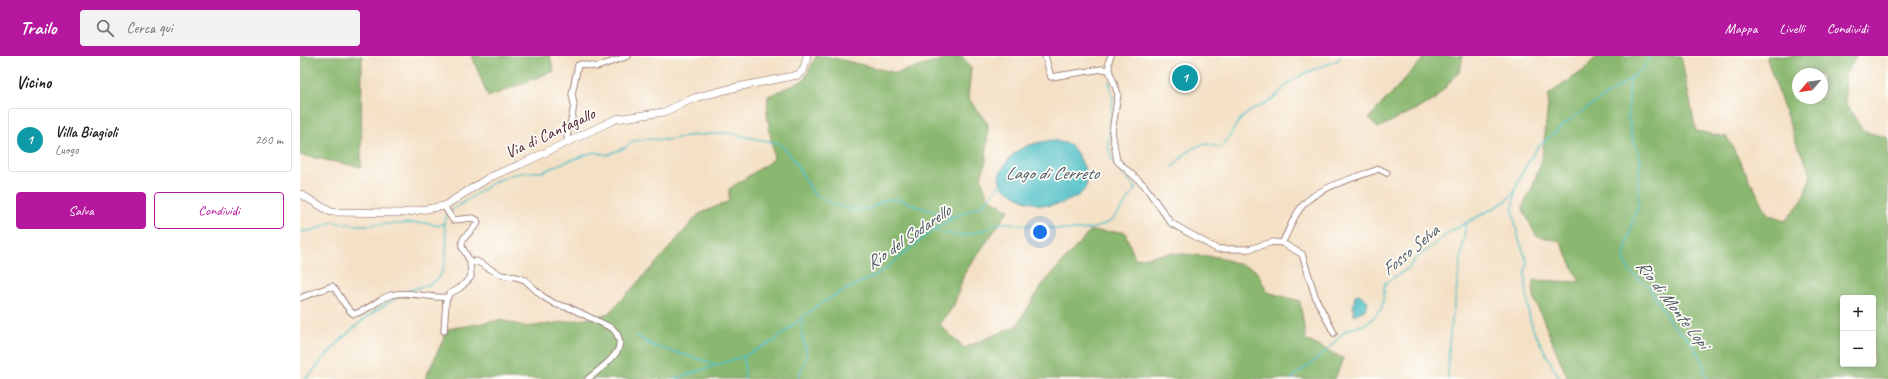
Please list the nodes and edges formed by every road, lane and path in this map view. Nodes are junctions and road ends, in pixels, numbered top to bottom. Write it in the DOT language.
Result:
graph roads {
  1 [pos="628,56"];
  2 [pos="807,56"];
  3 [pos="1045,56"];
  4 [pos="1111,56"];
  5 [pos="1109,70"];
  6 [pos="568,141"];
  7 [pos="1387,173"];
  8 [pos="300,194"];
  9 [pos="446,208"];
  10 [pos="1282,243"];
  11 [pos="471,263"];
  12 [pos="448,297"];
  13 [pos="300,298"];
  14 [pos="444,331"];
  15 [pos="1334,333"];
  16 [pos="588,379"];
  1 -- 6 [label="street"];
  2 -- 6 [label="street, Via di Cantagallo"];
  3 -- 5 [label="street"];
  4 -- 5 [label="street"];
  5 -- 10 [label="street"];
  6 -- 9 [label="street, Via di Cantagallo"];
  7 -- 10 [label="street"];
  8 -- 9 [label="street, Via di Cantagallo"];
  9 -- 11 [label="street"];
  10 -- 15 [label="street"];
  11 -- 12 [label="street"];
  11 -- 16 [label="street"];
  12 -- 13 [label="street"];
  12 -- 14 [label="street"];
}
